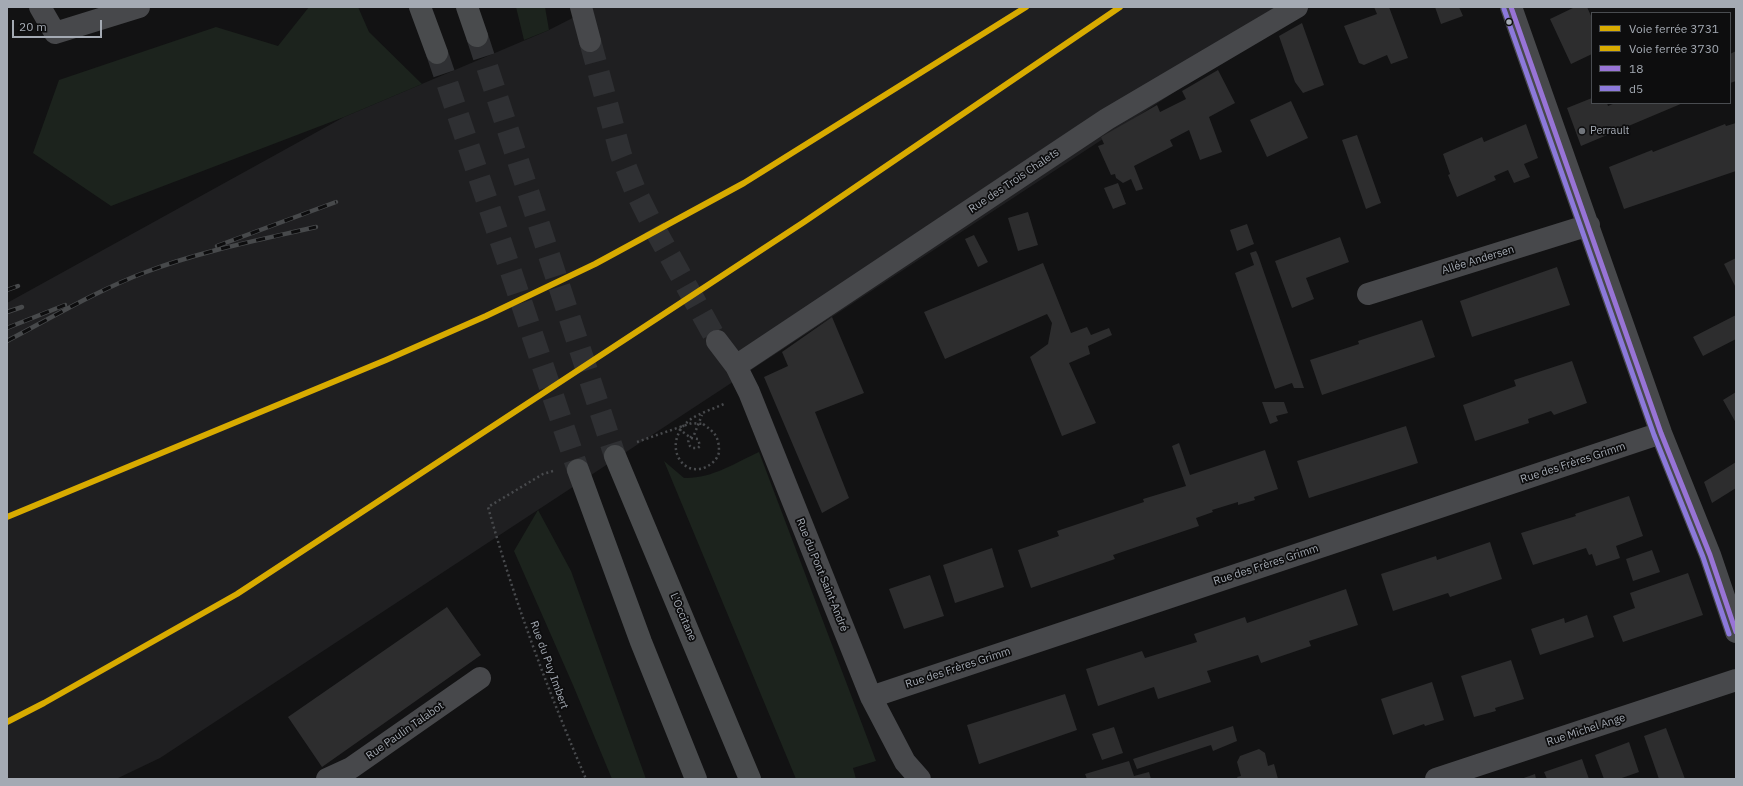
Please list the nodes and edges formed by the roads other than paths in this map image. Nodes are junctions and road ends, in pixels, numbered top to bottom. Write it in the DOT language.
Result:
graph roads {
  1 [pos="40,7"];
  2 [pos="139,7"];
  3 [pos="420,7"];
  4 [pos="467,7"];
  5 [pos="581,7"];
  6 [pos="1297,7"];
  7 [pos="1511,7"];
  8 [pos="477,36"];
  9 [pos="590,41"];
  10 [pos="437,53"];
  11 [pos="1589,225"];
  12 [pos="1368,294"];
  13 [pos="717,341"];
  14 [pos="736,366"];
  15 [pos="1661,433"];
  16 [pos="615,456"];
  17 [pos="578,470"];
  18 [pos="1736,632"];
  19 [pos="480,678"];
  20 [pos="1736,680"];
  21 [pos="871,698"];
  22 [pos="327,779"];
  23 [pos="696,779"];
  24 [pos="750,779"];
  25 [pos="920,779"];
  26 [pos="1436,779"];
  1 -- 2 [label="street"];
  3 -- 10 [label="highway"];
  4 -- 8 [label="highway"];
  5 -- 9 [label="street"];
  6 -- 14 [label="street, Rue des Trois Chalets"];
  7 -- 11 [label="street"];
  11 -- 12 [label="street, Allée Andersen"];
  11 -- 15 [label="street"];
  13 -- 14 [label="street, Rue du Pont Saint-André"];
  14 -- 21 [label="street, Rue du Pont Saint-André"];
  15 -- 18 [label="street"];
  15 -- 21 [label="street, Rue des Frères Grimm"];
  16 -- 24 [label="highway, L'Occitane"];
  17 -- 23 [label="highway"];
  19 -- 22 [label="street, Rue Paulin Talabot"];
  20 -- 26 [label="street, Rue Michel Ange"];
  21 -- 25 [label="street, Rue du Pont Saint-André"];
}
